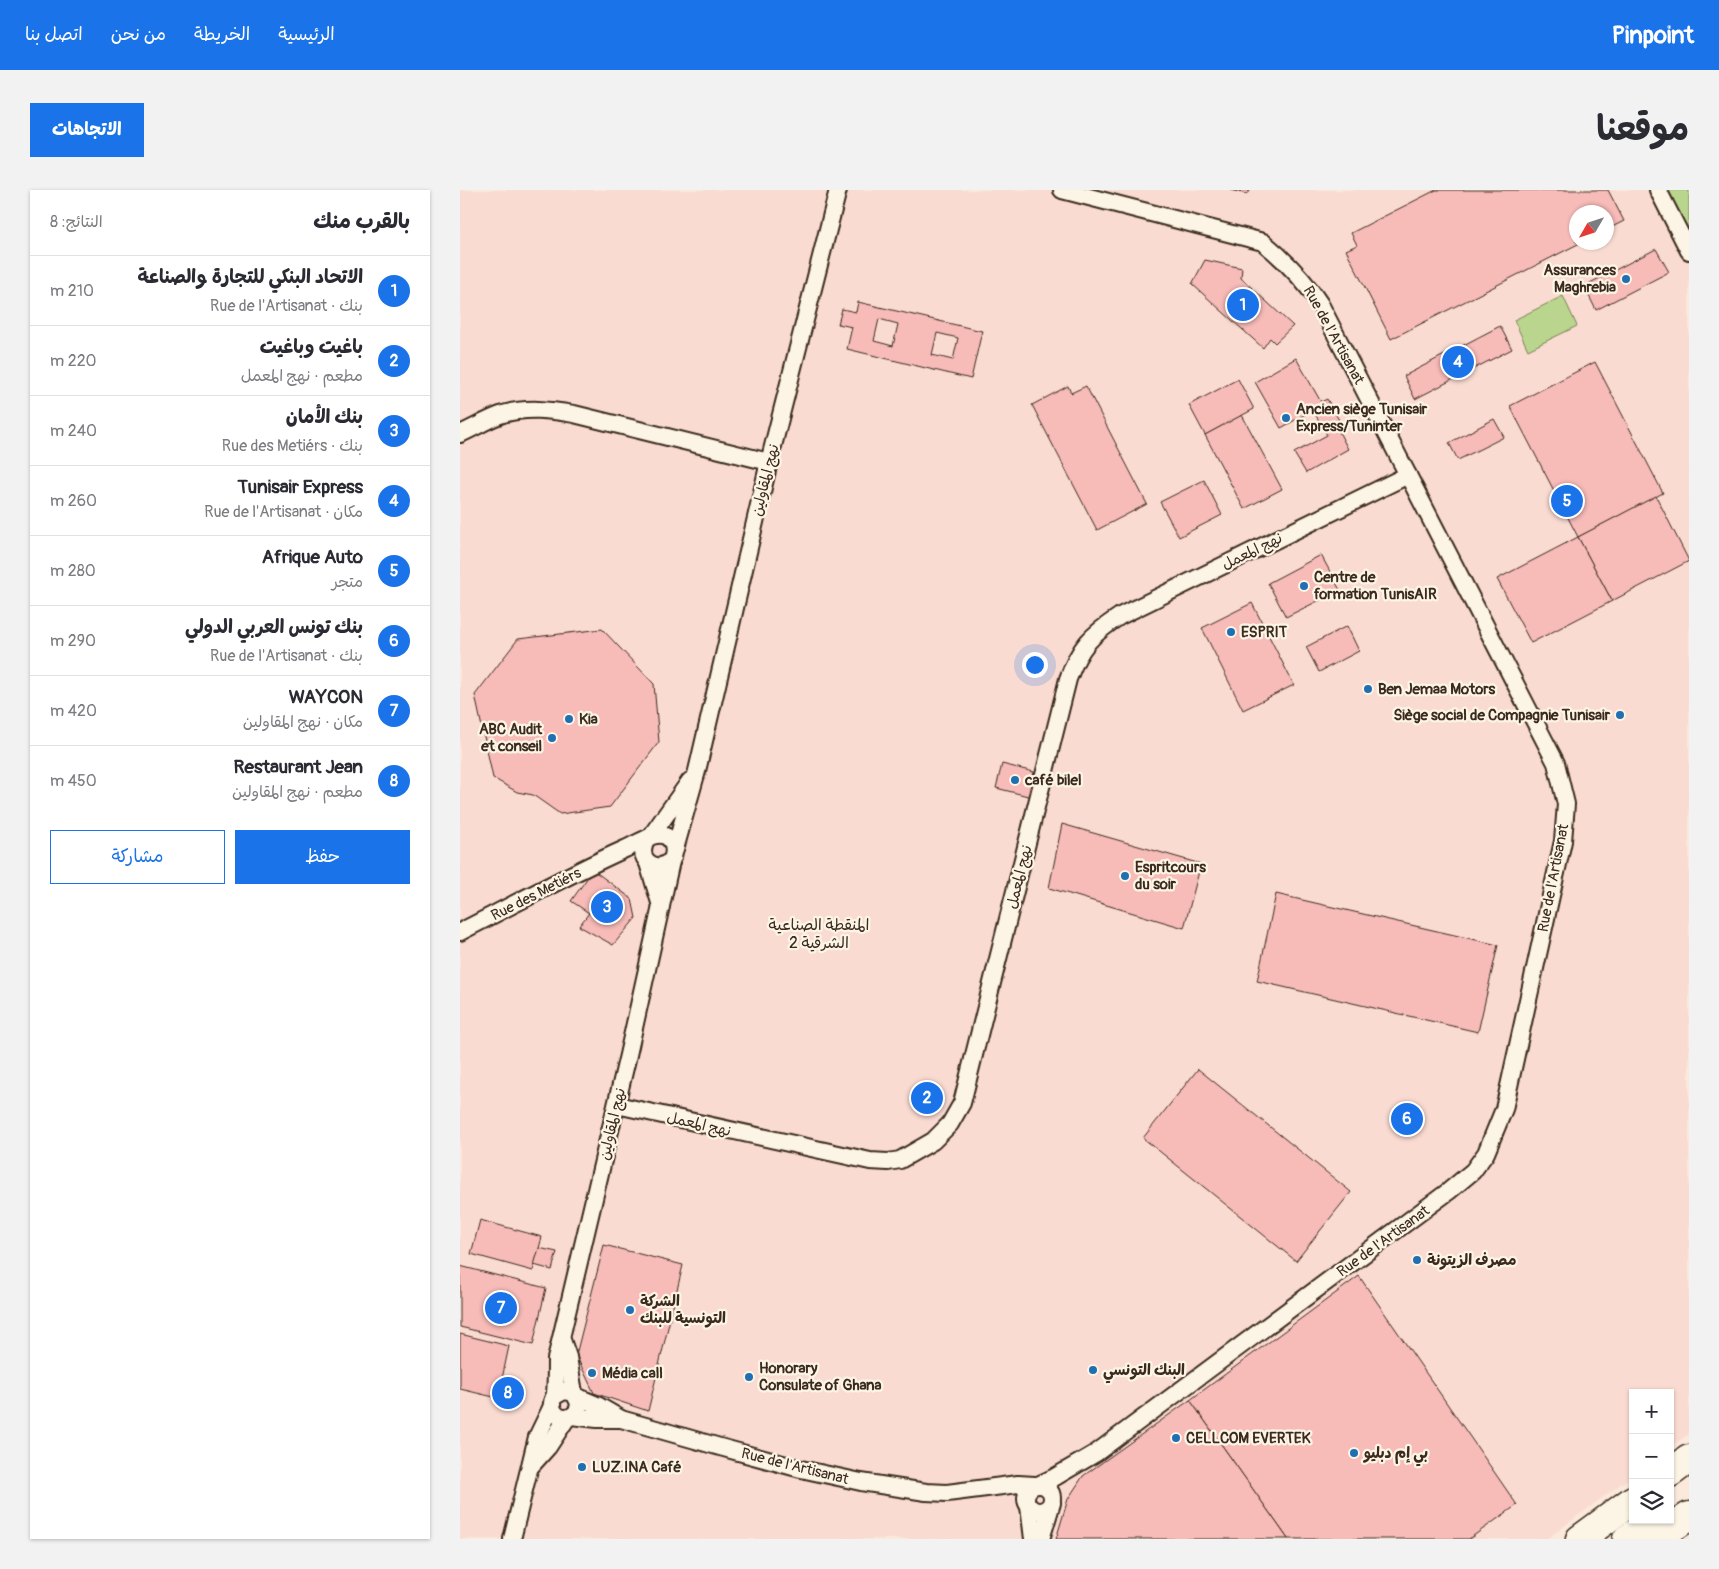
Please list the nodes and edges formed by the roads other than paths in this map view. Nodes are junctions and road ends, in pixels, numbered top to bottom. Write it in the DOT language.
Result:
graph roads {
  1 [pos="838,190"];
  2 [pos="1062,190"];
  3 [pos="1658,190"];
  4 [pos="1689,251"];
  5 [pos="460,434"];
  6 [pos="769,462"];
  7 [pos="1408,474"];
  8 [pos="696,771"];
  9 [pos="648,838"];
  10 [pos="612,855"];
  11 [pos="673,855"];
  12 [pos="646,861"];
  13 [pos="661,908"];
  14 [pos="460,932"];
  15 [pos="617,1105"];
  16 [pos="562,1340"];
  17 [pos="576,1395"];
  18 [pos="553,1401"];
  19 [pos="570,1417"];
  20 [pos="621,1418"];
  21 [pos="1096,1453"];
  22 [pos="1689,1459"];
  23 [pos="530,1468"];
  24 [pos="1674,1470"];
  25 [pos="1038,1484"];
  26 [pos="973,1489"];
  27 [pos="1689,1496"];
  28 [pos="1053,1500"];
  29 [pos="1027,1503"];
  30 [pos="1629,1503"];
  31 [pos="1674,1506"];
  32 [pos="1689,1516"];
  33 [pos="1648,1524"];
  34 [pos="512,1539"];
  35 [pos="1032,1539"];
  36 [pos="1041,1539"];
  37 [pos="1580,1539"];
  38 [pos="1627,1539"];
  39 [pos="1656,1539"];
  1 -- 6 [label="street, نهج المقاولين"];
  2 -- 7 [label="street, Rue de l'Artisanat"];
  3 -- 4 [label="street"];
  5 -- 6 [label="street"];
  6 -- 8 [label="street, نهج المقاولين"];
  7 -- 15 [label="street, نهج المعمل"];
  7 -- 21 [label="street, Rue de l'Artisanat"];
  8 -- 9 [label="street, نهج المقاولين"];
  8 -- 11 [label="street, نهج المقاولين"];
  9 -- 10 [label="street, Rue des Metiérs"];
  9 -- 11 [label="street"];
  9 -- 12 [label="street"];
  10 -- 12 [label="street"];
  10 -- 14 [label="street, Rue des Metiérs"];
  11 -- 12 [label="street"];
  11 -- 13 [label="street, نهج المقاولين"];
  12 -- 13 [label="street, نهج المقاولين"];
  13 -- 15 [label="street, نهج المقاولين"];
  15 -- 16 [label="street, نهج المقاولين"];
  16 -- 17 [label="street, نهج المقاولين"];
  16 -- 18 [label="street, نهج المقاولين"];
  17 -- 18 [label="street"];
  17 -- 19 [label="street"];
  17 -- 20 [label="street, Rue de l'Artisanat"];
  18 -- 19 [label="street"];
  18 -- 23 [label="street, نهج المقاولين"];
  19 -- 20 [label="street, Rue de l'Artisanat"];
  19 -- 23 [label="street, نهج المقاولين"];
  20 -- 26 [label="street, Rue de l'Artisanat"];
  21 -- 25 [label="street, Rue de l'Artisanat"];
  21 -- 28 [label="street, Rue de l'Artisanat"];
  22 -- 24 [label="highway"];
  23 -- 34 [label="street, نهج المقاولين"];
  25 -- 26 [label="street, Rue de l'Artisanat"];
  25 -- 28 [label="street"];
  25 -- 29 [label="street"];
  26 -- 29 [label="street, Rue de l'Artisanat"];
  27 -- 31 [label="highway"];
  28 -- 29 [label="street"];
  28 -- 36 [label="street"];
  29 -- 35 [label="street"];
  30 -- 37 [label="highway"];
  32 -- 39 [label="highway"];
  33 -- 38 [label="highway"];
}
